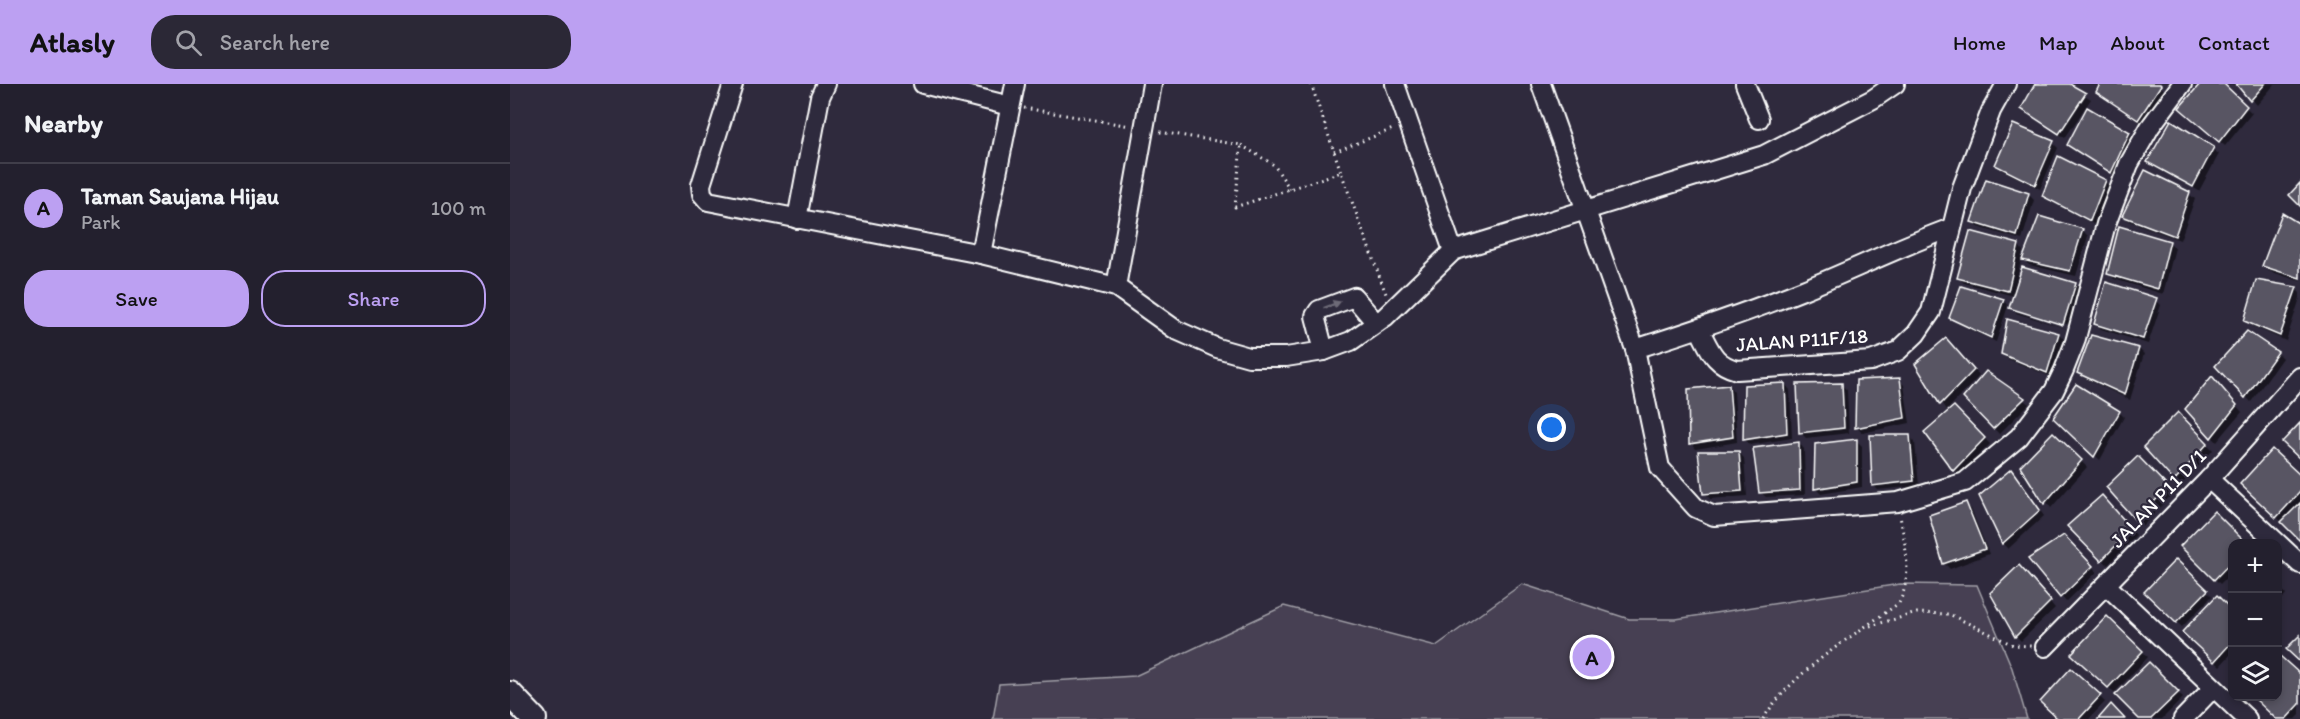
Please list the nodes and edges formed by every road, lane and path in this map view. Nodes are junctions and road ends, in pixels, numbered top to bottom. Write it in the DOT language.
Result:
graph roads {
  1 [pos="733,84"];
  2 [pos="826,84"];
  3 [pos="922,84"];
  4 [pos="1015,84"];
  5 [pos="1152,84"];
  6 [pos="1311,84"];
  7 [pos="1395,84"];
  8 [pos="1541,84"];
  9 [pos="1745,84"];
  10 [pos="1895,84"];
  11 [pos="2006,84"];
  12 [pos="2182,84"];
  13 [pos="1010,106"];
  14 [pos="1759,119"];
  15 [pos="1395,128"];
  16 [pos="1143,129"];
  17 [pos="1240,146"];
  18 [pos="1334,152"];
  19 [pos="1341,171"];
  20 [pos="1290,189"];
  21 [pos="1586,210"];
  22 [pos="797,219"];
  23 [pos="1951,228"];
  24 [pos="1453,251"];
  25 [pos="981,254"];
  26 [pos="1116,287"];
  27 [pos="1392,310"];
  28 [pos="1376,323"];
  29 [pos="1698,329"];
  30 [pos="1635,349"];
  31 [pos="1324,351"];
  32 [pos="2300,377"];
  33 [pos="2209,479"];
  34 [pos="1898,502"];
  35 [pos="2300,564"];
  36 [pos="2106,585"];
  37 [pos="1866,627"];
  38 [pos="2045,647"];
  39 [pos="2213,688"];
  40 [pos="510,694"];
  41 [pos="534,719"];
  42 [pos="1763,719"];
  43 [pos="2183,719"];
  44 [pos="2247,719"];
  1 -- 22 [label="street"];
  2 -- 22 [label="street"];
  3 -- 13 [label="street"];
  4 -- 13 [label="street"];
  5 -- 16 [label="street"];
  6 -- 18 [label="path"];
  7 -- 24 [label="street"];
  8 -- 21 [label="street"];
  9 -- 14 [label="street"];
  10 -- 21 [label="street"];
  11 -- 23 [label="street, JALAN P11F/18"];
  12 -- 34 [label="street"];
  13 -- 16 [label="path"];
  13 -- 25 [label="street"];
  15 -- 18 [label="path"];
  16 -- 17 [label="path"];
  16 -- 26 [label="street"];
  17 -- 20 [label="path"];
  17 -- 20 [label="path"];
  18 -- 19 [label="path"];
  19 -- 20 [label="path"];
  19 -- 27 [label="path"];
  21 -- 24 [label="street"];
  21 -- 30 [label="street"];
  22 -- 25 [label="street"];
  23 -- 29 [label="street, JALAN P11F/18"];
  23 -- 29 [label="street, JALAN P11F/18"];
  24 -- 27 [label="street"];
  25 -- 26 [label="street"];
  26 -- 31 [label="street"];
  27 -- 28 [label="street"];
  28 -- 31 [label="street"];
  31 -- 28 [label="street, one-way"];
  29 -- 30 [label="street, JALAN P11F/18"];
  30 -- 34 [label="street"];
  32 -- 33 [label="street, JALAN P11 D/1"];
  33 -- 35 [label="street"];
  33 -- 36 [label="street, JALAN P11 D/1"];
  34 -- 37 [label="path"];
  36 -- 38 [label="street, JALAN P11 D/1"];
  36 -- 39 [label="street"];
  37 -- 38 [label="path"];
  37 -- 42 [label="path"];
  39 -- 43 [label="street"];
  39 -- 44 [label="street"];
  40 -- 41 [label="main road"];
}
